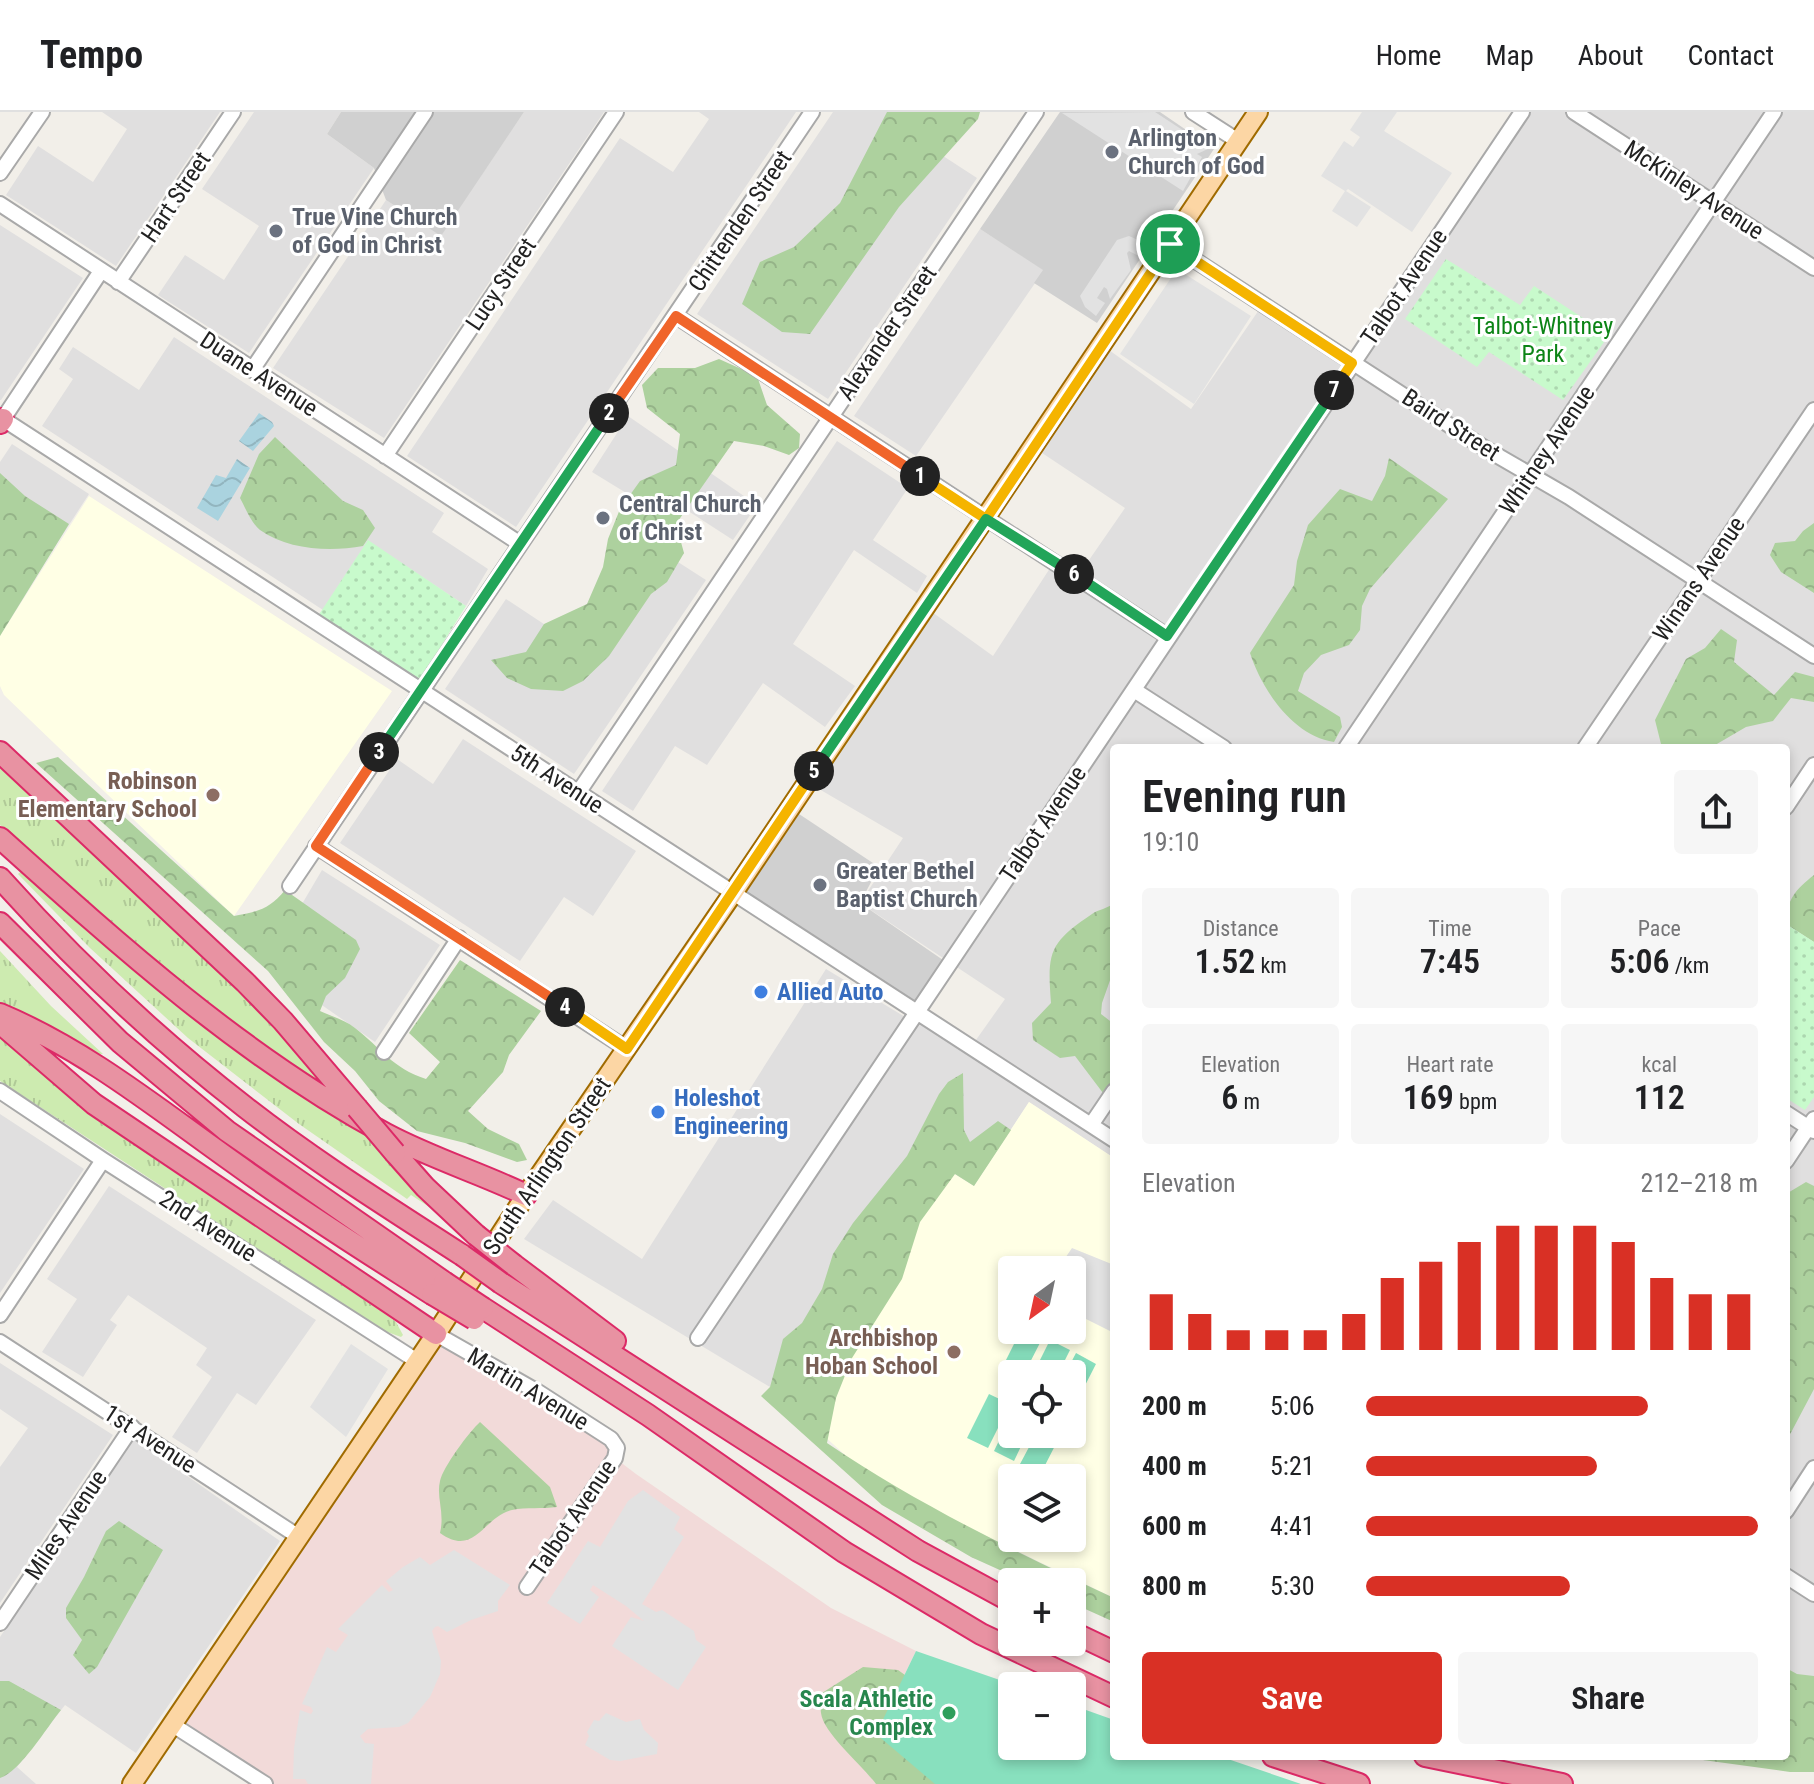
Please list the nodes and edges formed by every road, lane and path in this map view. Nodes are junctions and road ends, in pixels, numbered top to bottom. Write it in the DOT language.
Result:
graph roads {
  1 [pos="42,112"];
  2 [pos="233,112"];
  3 [pos="425,112"];
  4 [pos="616,112"];
  5 [pos="812,112"];
  6 [pos="1036,112"];
  7 [pos="1193,112"];
  8 [pos="1258,112"];
  9 [pos="1522,112"];
  10 [pos="1574,112"];
  11 [pos="1774,112"];
  12 [pos="1238,141"];
  13 [pos="0,173"];
  14 [pos="1713,203"];
  15 [pos="0,204"];
  16 [pos="1170,244"];
  17 [pos="1814,268"];
  18 [pos="101,271"];
  19 [pos="118,282"];
  20 [pos="676,316"];
  21 [pos="1352,363"];
  22 [pos="252,370"];
  23 [pos="1814,410"];
  24 [pos="830,416"];
  25 [pos="1,419"];
  26 [pos="385,456"];
  27 [pos="1531,475"];
  28 [pos="986,519"];
  29 [pos="519,543"];
  30 [pos="1698,580"];
  31 [pos="1167,636"];
  32 [pos="1814,656"];
  33 [pos="420,690"];
  34 [pos="1134,690"];
  35 [pos="1218,744"];
  36 [pos="1349,744"];
  37 [pos="1588,744"];
  38 [pos="0,752"];
  39 [pos="1814,765"];
  40 [pos="578,793"];
  41 [pos="1790,801"];
  42 [pos="0,838"];
  43 [pos="316,846"];
  44 [pos="0,878"];
  45 [pos="290,886"];
  46 [pos="733,893"];
  47 [pos="0,923"];
  48 [pos="459,938"];
  49 [pos="916,1011"];
  50 [pos="4,1019"];
  51 [pos="627,1049"];
  52 [pos="384,1052"];
  53 [pos="0,1091"];
  54 [pos="1110,1097"];
  55 [pos="1790,1115"];
  56 [pos="1091,1125"];
  57 [pos="1812,1126"];
  58 [pos="1110,1137"];
  59 [pos="1790,1156"];
  60 [pos="103,1160"];
  61 [pos="526,1195"];
  62 [pos="438,1288"];
  63 [pos="0,1315"];
  64 [pos="436,1334"];
  65 [pos="698,1338"];
  66 [pos="0,1342"];
  67 [pos="417,1361"];
  68 [pos="132,1427"];
  69 [pos="739,1435"];
  70 [pos="617,1448"];
  71 [pos="1814,1468"];
  72 [pos="1790,1505"];
  73 [pos="299,1537"];
  74 [pos="1790,1579"];
  75 [pos="527,1587"];
  76 [pos="998,1594"];
  77 [pos="1814,1594"];
  78 [pos="0,1623"];
  79 [pos="1086,1639"];
  80 [pos="1110,1650"];
  81 [pos="1110,1695"];
  82 [pos="173,1725"];
  83 [pos="1285,1760"];
  84 [pos="1445,1760"];
  85 [pos="132,1784"];
  86 [pos="265,1784"];
  87 [pos="1359,1784"];
  88 [pos="1562,1784"];
  1 -- 13 [label="street"];
  2 -- 19 [label="street, Hart Street"];
  3 -- 22 [label="street"];
  4 -- 26 [label="street, Lucy Street"];
  5 -- 20 [label="street, Chittenden Street"];
  6 -- 24 [label="street, Alexander Street"];
  7 -- 12 [label="street"];
  8 -- 12 [label="main road, South Arlington Street"];
  9 -- 21 [label="street, Talbot Avenue"];
  10 -- 14 [label="street, McKinley Avenue"];
  11 -- 14 [label="street, Whitney Avenue"];
  12 -- 16 [label="main road, South Arlington Street"];
  14 -- 17 [label="street, McKinley Avenue"];
  14 -- 27 [label="street, Whitney Avenue"];
  15 -- 18 [label="street, Duane Avenue"];
  16 -- 21 [label="street, Baird Street"];
  16 -- 28 [label="main road, South Arlington Street"];
  18 -- 19 [label="street, Duane Avenue"];
  18 -- 25 [label="street"];
  19 -- 22 [label="street, Duane Avenue"];
  20 -- 24 [label="street"];
  20 -- 29 [label="street, Chittenden Street"];
  21 -- 27 [label="street, Baird Street"];
  21 -- 31 [label="street, Talbot Avenue"];
  22 -- 26 [label="street, Duane Avenue"];
  23 -- 30 [label="street, Winans Avenue"];
  24 -- 28 [label="street"];
  24 -- 40 [label="street, Alexander Street"];
  25 -- 33 [label="street, 5th Avenue"];
  26 -- 29 [label="street, Duane Avenue"];
  27 -- 30 [label="street, Baird Street"];
  27 -- 36 [label="street, Whitney Avenue"];
  28 -- 31 [label="street"];
  28 -- 46 [label="main road, South Arlington Street"];
  29 -- 33 [label="street, Chittenden Street"];
  30 -- 32 [label="street, Baird Street"];
  30 -- 37 [label="street, Winans Avenue"];
  31 -- 34 [label="street, Talbot Avenue"];
  33 -- 40 [label="street, 5th Avenue"];
  33 -- 43 [label="street, Chittenden Street"];
  34 -- 35 [label="street"];
  34 -- 49 [label="street, Talbot Avenue"];
  38 -- 69 [label="highway, bridge"];
  39 -- 41 [label="street"];
  40 -- 46 [label="street, 5th Avenue"];
  42 -- 61 [label="highway"];
  43 -- 45 [label="street, Chittenden Street"];
  43 -- 48 [label="street"];
  44 -- 69 [label="highway, bridge"];
  46 -- 49 [label="street, 5th Avenue"];
  46 -- 51 [label="main road, South Arlington Street"];
  47 -- 62 [label="highway"];
  48 -- 51 [label="street"];
  48 -- 52 [label="street"];
  49 -- 56 [label="street, 5th Avenue"];
  49 -- 65 [label="street, Talbot Avenue"];
  50 -- 62 [label="highway"];
  50 -- 64 [label="highway"];
  51 -- 61 [label="main road, South Arlington Street"];
  53 -- 60 [label="street, 2nd Avenue"];
  54 -- 56 [label="street"];
  55 -- 57 [label="street"];
  56 -- 58 [label="street, 5th Avenue"];
  57 -- 59 [label="street"];
  60 -- 63 [label="street"];
  60 -- 67 [label="street, 2nd Avenue"];
  61 -- 64 [label="main road, South Arlington Street"];
  62 -- 81 [label="highway, bridge"];
  64 -- 67 [label="main road, South Arlington Street"];
  64 -- 70 [label="street, Martin Avenue"];
  66 -- 68 [label="street, 1st Avenue"];
  67 -- 73 [label="main road, South Arlington Street"];
  68 -- 73 [label="street, 1st Avenue"];
  68 -- 78 [label="street, Miles Avenue"];
  69 -- 76 [label="highway"];
  70 -- 75 [label="street, Talbot Avenue"];
  71 -- 72 [label="street"];
  73 -- 82 [label="main road, South Arlington Street"];
  74 -- 77 [label="street"];
  79 -- 80 [label="highway"];
  82 -- 85 [label="main road, South Arlington Street"];
  82 -- 86 [label="street"];
  83 -- 87 [label="highway"];
  84 -- 88 [label="highway"];
}
